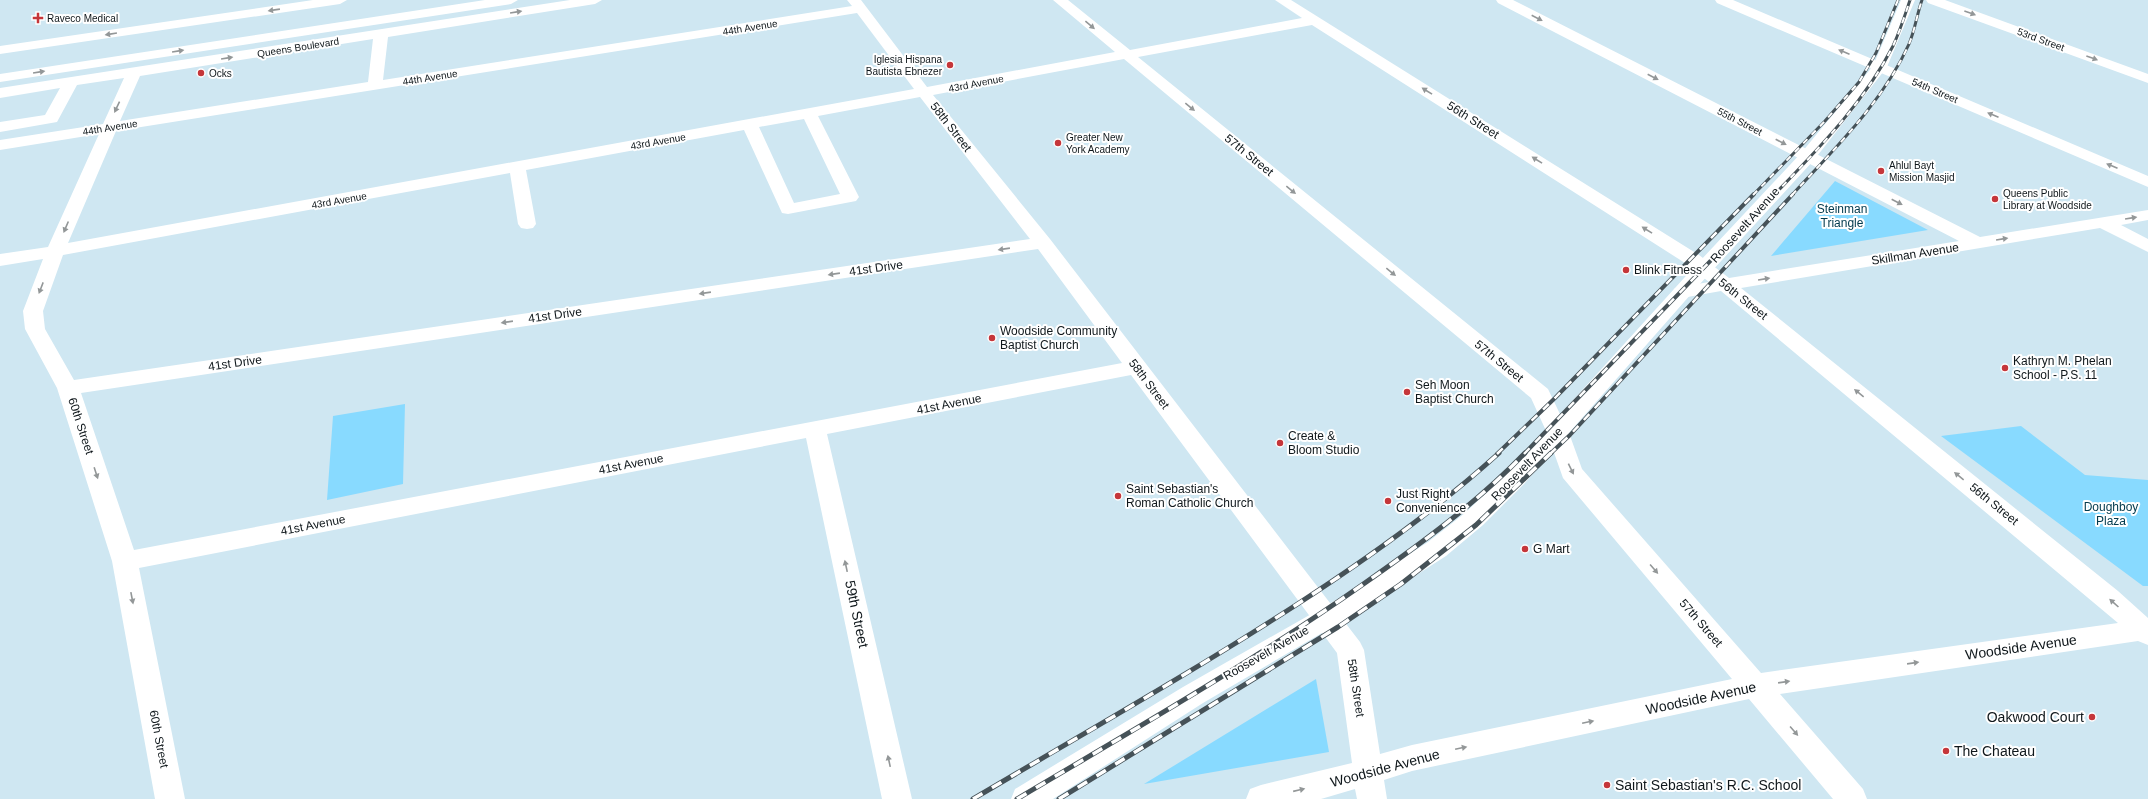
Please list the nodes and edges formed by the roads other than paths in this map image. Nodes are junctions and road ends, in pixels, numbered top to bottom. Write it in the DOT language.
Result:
graph roads {
  1 [pos="424,0"];
  2 [pos="511,0"];
  3 [pos="595,0"];
  4 [pos="1060,0"];
  5 [pos="1282,0"];
  6 [pos="1503,0"];
  7 [pos="1722,0"];
  8 [pos="1908,0"];
  9 [pos="1933,0"];
  10 [pos="857,4"];
  11 [pos="343,6"];
  12 [pos="369,8"];
  13 [pos="486,17"];
  14 [pos="1315,20"];
  15 [pos="307,31"];
  16 [pos="381,34"];
  17 [pos="0,50"];
  18 [pos="1126,55"];
  19 [pos="0,64"];
  20 [pos="1880,67"];
  21 [pos="134,72"];
  22 [pos="0,78"];
  23 [pos="2148,79"];
  24 [pos="71,82"];
  25 [pos="375,86"];
  26 [pos="0,93"];
  27 [pos="924,93"];
  28 [pos="62,98"];
  29 [pos="0,108"];
  30 [pos="809,114"];
  31 [pos="750,124"];
  32 [pos="0,127"];
  33 [pos="108,128"];
  34 [pos="0,145"];
  35 [pos="1808,156"];
  36 [pos="517,167"];
  37 [pos="2148,182"];
  38 [pos="2148,215"];
  39 [pos="2104,223"];
  40 [pos="527,224"];
  41 [pos="1042,243"];
  42 [pos="1977,243"];
  43 [pos="2148,246"];
  44 [pos="55,252"];
  45 [pos="0,260"];
  46 [pos="1705,269"];
  47 [pos="1725,284"];
  48 [pos="1682,292"];
  49 [pos="1136,367"];
  50 [pos="68,388"];
  51 [pos="815,429"];
  52 [pos="1558,433"];
  53 [pos="125,561"];
  54 [pos="1327,618"];
  55 [pos="2146,631"];
  56 [pos="1756,686"];
  57 [pos="1370,785"];
  58 [pos="170,799"];
  59 [pos="897,799"];
  60 [pos="1026,799"];
  61 [pos="1261,799"];
  62 [pos="1852,799"];
  1 -- 12 [label="street"];
  2 -- 15 [label="street, Queens Boulevard"];
  13 -- 3 [label="street, Queens Boulevard, one-way"];
  4 -- 18 [label="street, 57th Street, one-way"];
  5 -- 14 [label="street, 56th Street"];
  6 -- 35 [label="street, 55th Street, one-way"];
  20 -- 7 [label="street, 54th Street, one-way"];
  8 -- 20 [label="street, Roosevelt Avenue"];
  9 -- 23 [label="street, 53rd Street, one-way"];
  10 -- 25 [label="street, 44th Avenue"];
  10 -- 27 [label="street, 58th Street"];
  11 -- 17 [label="street, one-way"];
  11 -- 19 [label="street"];
  13 -- 15 [label="street"];
  13 -- 16 [label="street, Queens Boulevard"];
  14 -- 18 [label="street, 43rd Avenue"];
  46 -- 14 [label="street, 56th Street, one-way"];
  22 -- 15 [label="street, Queens Boulevard, one-way"];
  21 -- 16 [label="street, Queens Boulevard, one-way"];
  16 -- 25 [label="street"];
  18 -- 27 [label="street, 43rd Avenue"];
  18 -- 52 [label="street, 57th Street, one-way"];
  20 -- 35 [label="street, Roosevelt Avenue"];
  37 -- 20 [label="street, 54th Street, one-way"];
  21 -- 24 [label="street, Queens Boulevard"];
  21 -- 33 [label="street, 60th Street, one-way"];
  24 -- 26 [label="street, Queens Boulevard"];
  24 -- 28 [label="street"];
  25 -- 33 [label="street, 44th Avenue"];
  27 -- 30 [label="street, 43rd Avenue"];
  27 -- 41 [label="street, 58th Street"];
  28 -- 29 [label="street"];
  28 -- 32 [label="street"];
  30 -- 31 [label="street, 43rd Avenue"];
  30 -- 31 [label="street"];
  31 -- 36 [label="street, 43rd Avenue"];
  33 -- 34 [label="street, 44th Avenue"];
  33 -- 44 [label="street, 60th Street, one-way"];
  35 -- 42 [label="street, 55th Street, one-way"];
  35 -- 46 [label="street, Roosevelt Avenue"];
  36 -- 40 [label="street"];
  36 -- 44 [label="street, 43rd Avenue"];
  39 -- 38 [label="street, Skillman Avenue, one-way"];
  42 -- 39 [label="street, Skillman Avenue, one-way"];
  39 -- 43 [label="street"];
  41 -- 49 [label="street, 58th Street"];
  41 -- 50 [label="street, 41st Drive, one-way"];
  47 -- 42 [label="street, Skillman Avenue, one-way"];
  44 -- 45 [label="street, 43rd Avenue"];
  44 -- 50 [label="street, 60th Street, one-way"];
  46 -- 47 [label="street, 56th Street"];
  46 -- 48 [label="street, Roosevelt Avenue"];
  47 -- 48 [label="street, Skillman Avenue"];
  55 -- 47 [label="street, 56th Street, one-way"];
  48 -- 52 [label="street, Roosevelt Avenue"];
  49 -- 51 [label="street, 41st Avenue"];
  49 -- 54 [label="street, 58th Street"];
  50 -- 53 [label="street, 60th Street, one-way"];
  51 -- 53 [label="street, 41st Avenue"];
  59 -- 51 [label="street, 59th Street, one-way"];
  52 -- 54 [label="street, Roosevelt Avenue"];
  52 -- 56 [label="street, 57th Street, one-way"];
  53 -- 58 [label="street, 60th Street, one-way"];
  54 -- 57 [label="street, 58th Street"];
  54 -- 60 [label="street, Roosevelt Avenue"];
  56 -- 55 [label="street, Woodside Avenue, one-way"];
  57 -- 56 [label="street, Woodside Avenue, one-way"];
  56 -- 62 [label="street, 57th Street, one-way"];
  61 -- 57 [label="street, Woodside Avenue, one-way"];
}
